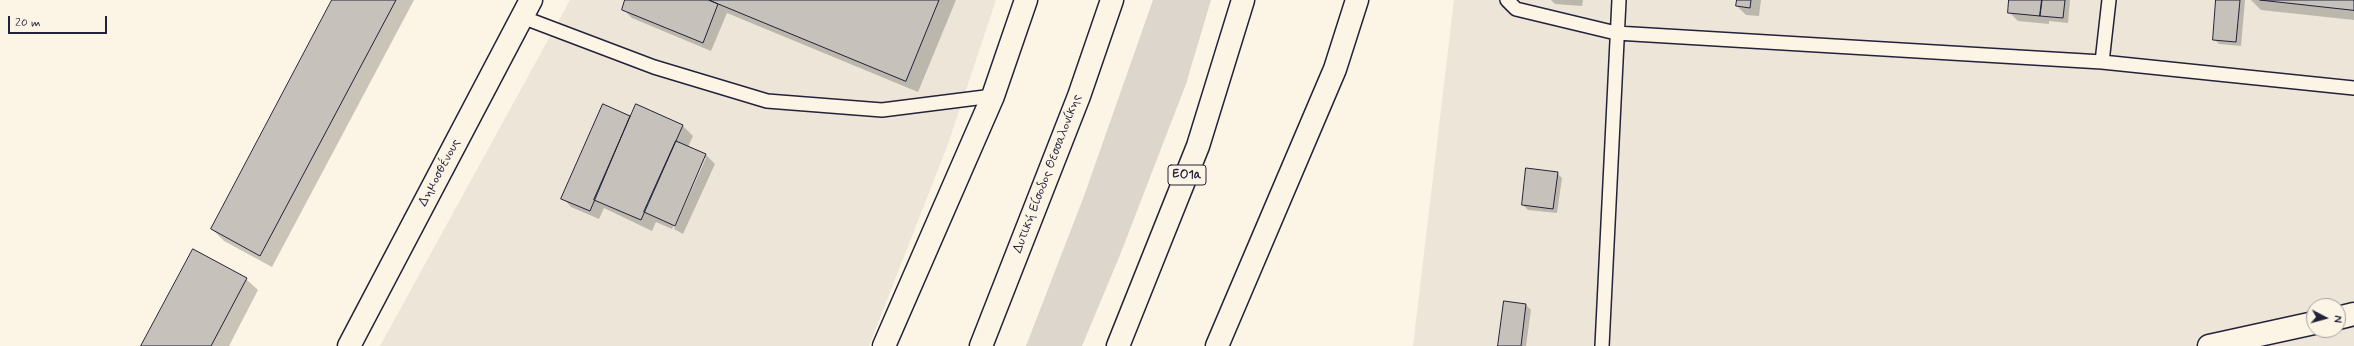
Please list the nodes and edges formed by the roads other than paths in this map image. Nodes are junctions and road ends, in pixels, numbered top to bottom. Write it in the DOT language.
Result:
graph roads {
  1 [pos="1026,0"];
  2 [pos="1112,0"];
  3 [pos="1243,0"];
  4 [pos="1357,0"];
  5 [pos="1507,0"];
  6 [pos="1619,0"];
  7 [pos="2109,0"];
  8 [pos="527,8"];
  9 [pos="1616,33"];
  10 [pos="2102,62"];
  11 [pos="2354,88"];
  12 [pos="993,96"];
  13 [pos="2306,325"];
  14 [pos="349,346"];
  15 [pos="884,346"];
  16 [pos="981,346"];
  17 [pos="1118,346"];
  18 [pos="1217,346"];
  19 [pos="1602,346"];
  20 [pos="2209,346"];
  1 -- 12 [label="main road"];
  2 -- 16 [label="main road, Δυτική Είσοδος Θεσσαλονίκης"];
  3 -- 17 [label="main road, ΕΟ1α"];
  4 -- 18 [label="main road"];
  5 -- 9 [label="lane"];
  6 -- 9 [label="lane"];
  7 -- 10 [label="lane"];
  8 -- 12 [label="lane"];
  8 -- 14 [label="main road, Δημοσθένους"];
  9 -- 10 [label="lane"];
  9 -- 19 [label="lane"];
  10 -- 11 [label="lane"];
  12 -- 15 [label="main road"];
  13 -- 20 [label="main road"];
}
